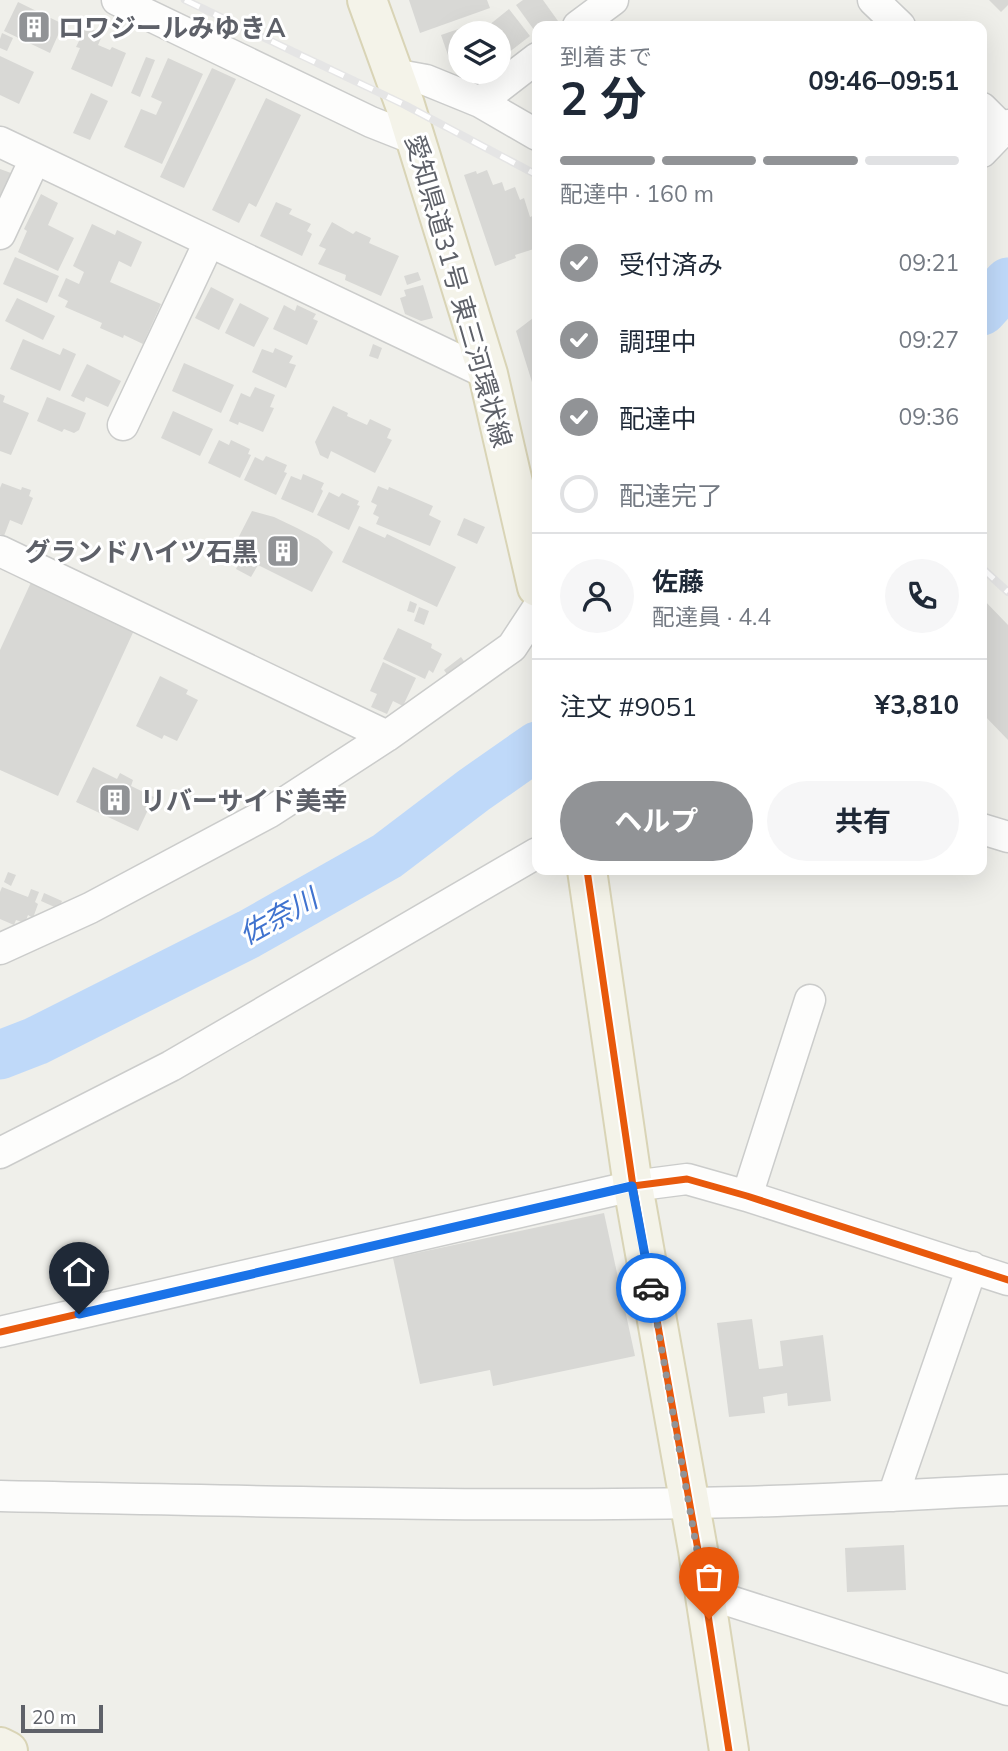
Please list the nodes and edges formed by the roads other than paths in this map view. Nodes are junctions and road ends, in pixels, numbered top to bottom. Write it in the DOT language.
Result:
graph roads {
  1 [pos="117,0"];
  2 [pos="367,0"];
  3 [pos="613,0"];
  4 [pos="873,0"];
  5 [pos="586,21"];
  6 [pos="895,21"];
  7 [pos="532,62"];
  8 [pos="393,74"];
  9 [pos="480,102"];
  10 [pos="987,112"];
  11 [pos="1006,127"];
  12 [pos="532,132"];
  13 [pos="414,139"];
  14 [pos="0,142"];
  15 [pos="987,147"];
  16 [pos="35,159"];
  17 [pos="0,234"];
  18 [pos="209,242"];
  19 [pos="488,374"];
  20 [pos="123,425"];
  21 [pos="0,551"];
  22 [pos="532,565"];
  23 [pos="532,617"];
  24 [pos="387,736"];
  25 [pos="987,830"];
  26 [pos="1008,837"];
  27 [pos="532,856"];
  28 [pos="588,875"];
  29 [pos="0,949"];
  30 [pos="810,1000"];
  31 [pos="0,1153"];
  32 [pos="632,1186"];
  33 [pos="747,1196"];
  34 [pos="972,1267"];
  35 [pos="1008,1280"];
  36 [pos="0,1332"];
  37 [pos="1008,1490"];
  38 [pos="0,1496"];
  39 [pos="893,1496"];
  40 [pos="688,1503"];
  41 [pos="705,1593"];
  42 [pos="1008,1690"];
  43 [pos="0,1747"];
  44 [pos="8,1751"];
  45 [pos="729,1751"];
  1 -- 13 [label="street"];
  2 -- 8 [label="main road, 愛知県道31号 東三河環状線"];
  3 -- 5 [label="street"];
  4 -- 6 [label="street"];
  7 -- 9 [label="street"];
  8 -- 9 [label="street"];
  8 -- 13 [label="main road, 愛知県道31号 東三河環状線"];
  9 -- 12 [label="street"];
  10 -- 11 [label="street"];
  11 -- 15 [label="street"];
  13 -- 19 [label="main road, 愛知県道31号 東三河環状線"];
  14 -- 16 [label="street"];
  16 -- 17 [label="street"];
  16 -- 18 [label="street"];
  18 -- 19 [label="street"];
  18 -- 20 [label="street"];
  19 -- 22 [label="main road, 愛知県道31号 東三河環状線"];
  21 -- 24 [label="street"];
  23 -- 24 [label="street"];
  24 -- 29 [label="street"];
  25 -- 26 [label="street"];
  27 -- 31 [label="street"];
  28 -- 32 [label="main road"];
  30 -- 33 [label="street"];
  32 -- 33 [label="street"];
  32 -- 36 [label="street"];
  32 -- 40 [label="main road"];
  33 -- 34 [label="street"];
  34 -- 35 [label="street"];
  34 -- 39 [label="street"];
  37 -- 39 [label="street"];
  38 -- 40 [label="street"];
  39 -- 40 [label="street"];
  40 -- 41 [label="main road"];
  41 -- 42 [label="street"];
  41 -- 45 [label="main road"];
  43 -- 44 [label="main road"];
}
